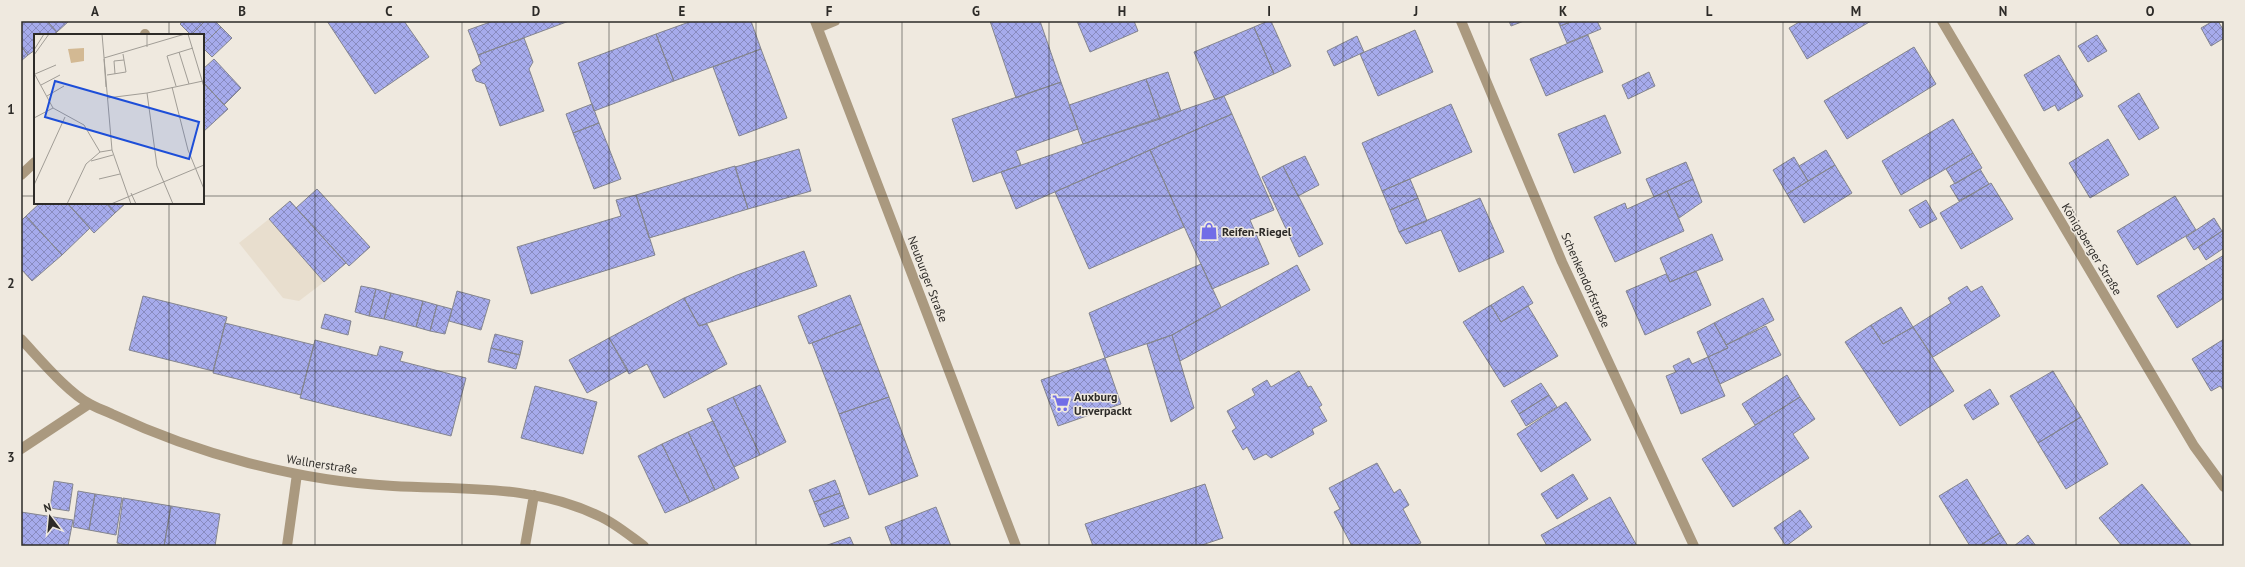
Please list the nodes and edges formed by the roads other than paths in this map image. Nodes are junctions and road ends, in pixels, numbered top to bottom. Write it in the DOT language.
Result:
graph roads {
  1 [pos="835,21"];
  2 [pos="1461,21"];
  3 [pos="1942,21"];
  4 [pos="816,24"];
  5 [pos="34,163"];
  6 [pos="21,175"];
  7 [pos="21,339"];
  8 [pos="89,404"];
  9 [pos="21,449"];
  10 [pos="297,474"];
  11 [pos="2224,487"];
  12 [pos="534,495"];
  13 [pos="287,546"];
  14 [pos="525,546"];
  15 [pos="644,546"];
  16 [pos="1016,546"];
  17 [pos="1694,546"];
  1 -- 4 [label="street"];
  2 -- 17 [label="street, Schenkendorfstraße"];
  3 -- 11 [label="street, Königsberger Straße"];
  4 -- 16 [label="street, Neuburger Straße"];
  5 -- 6 [label="street"];
  7 -- 8 [label="street, Wallnerstraße"];
  8 -- 9 [label="street"];
  8 -- 10 [label="street, Wallnerstraße"];
  10 -- 12 [label="street, Wallnerstraße"];
  10 -- 13 [label="street"];
  12 -- 14 [label="street"];
  12 -- 15 [label="street, Wallnerstraße"];
}
